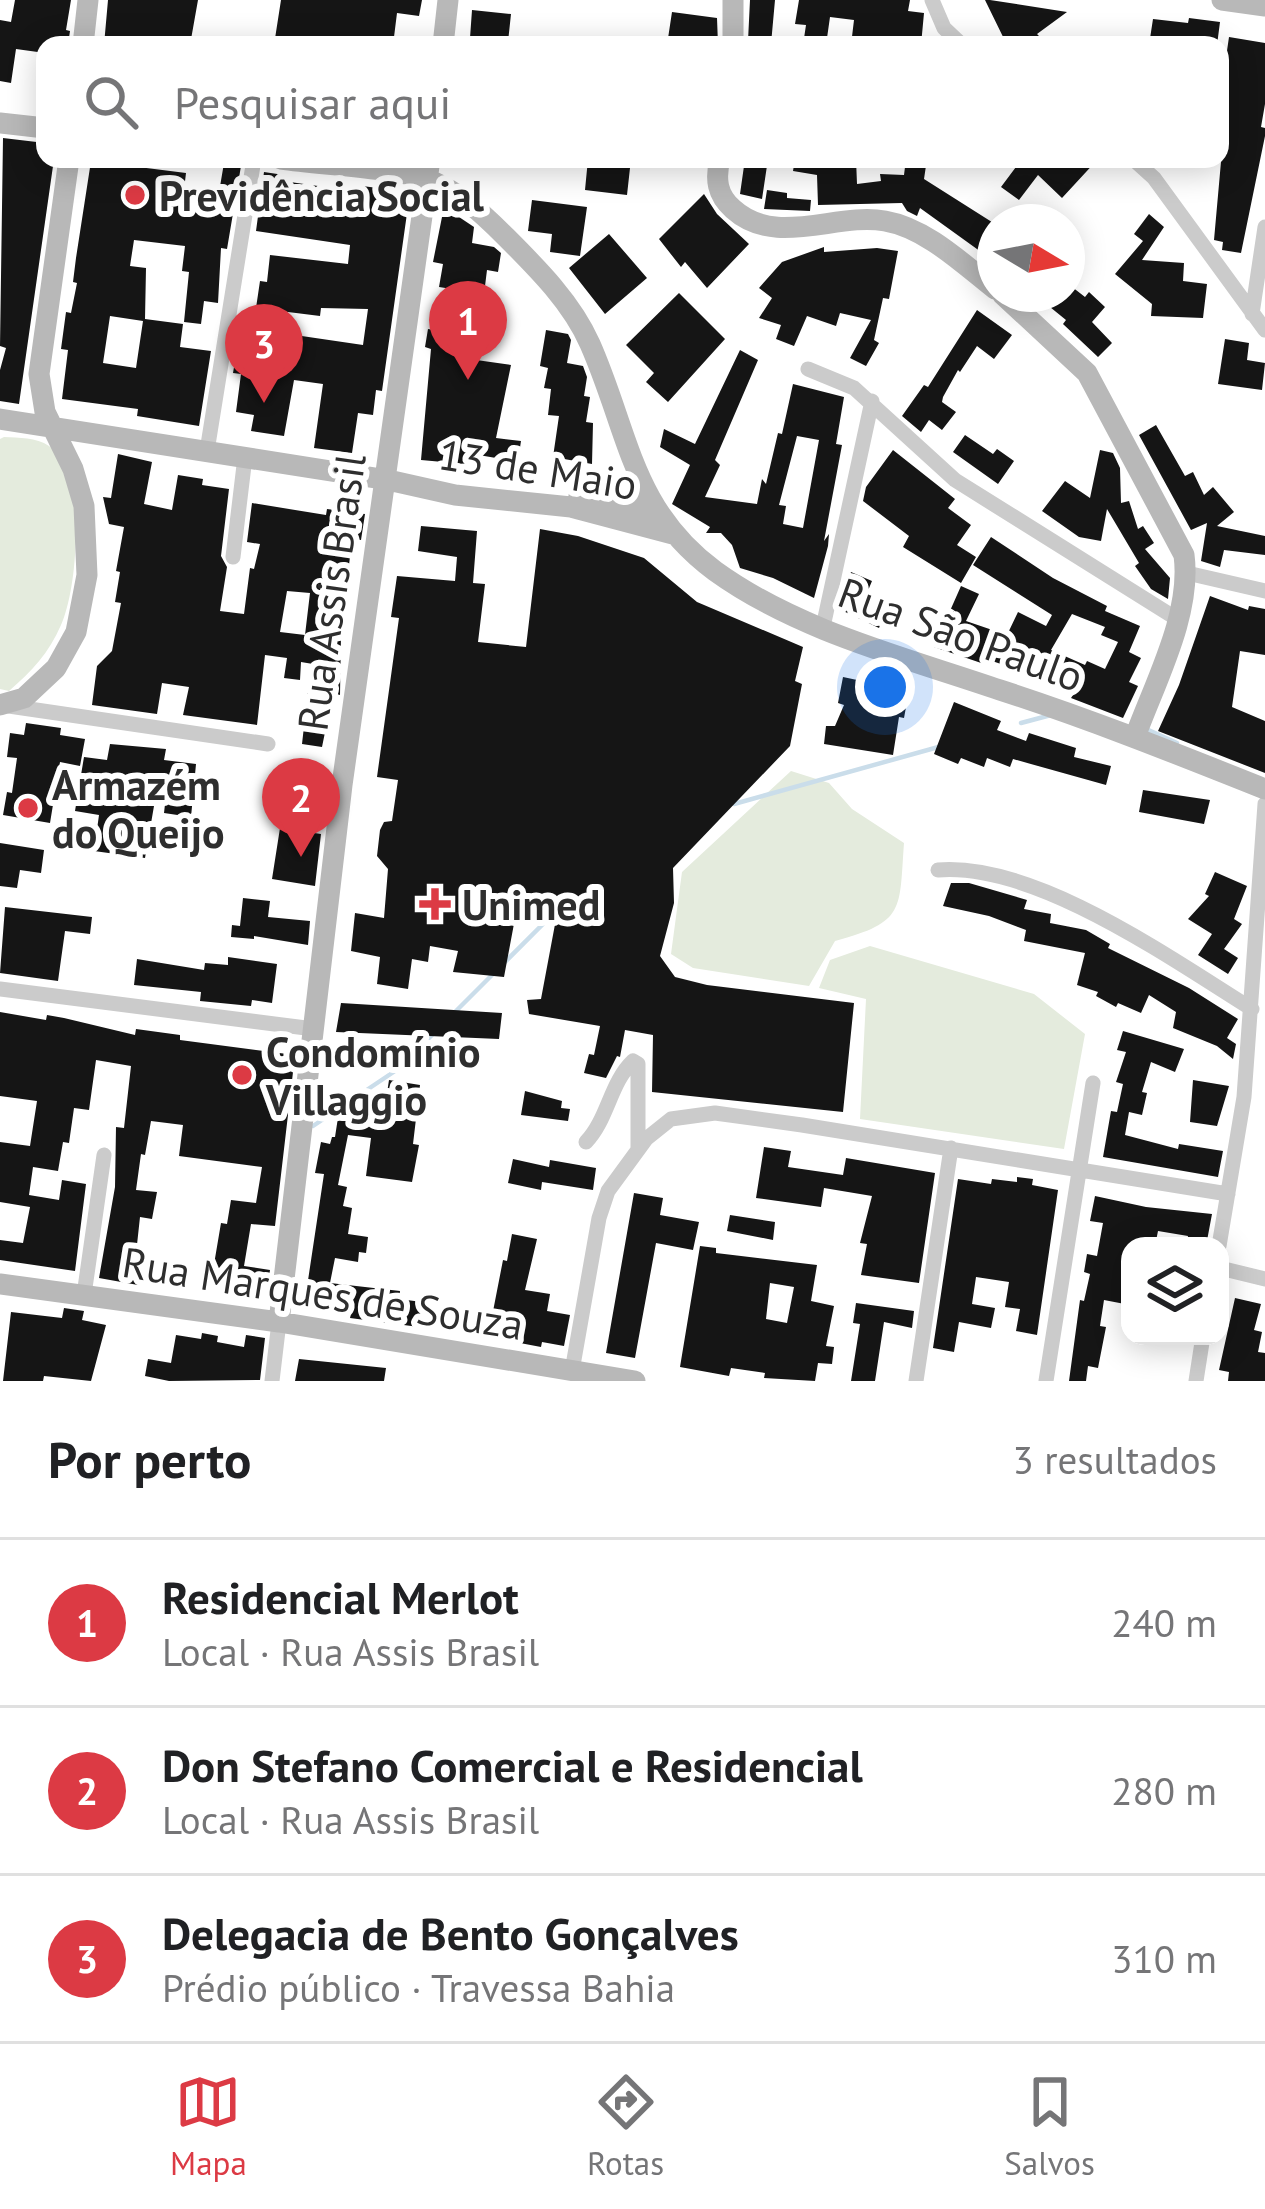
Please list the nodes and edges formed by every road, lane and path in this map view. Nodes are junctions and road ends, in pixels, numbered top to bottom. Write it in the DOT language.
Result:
graph roads {
  1 [pos="88,0"];
  2 [pos="448,0"];
  3 [pos="733,0"];
  4 [pos="932,0"];
  5 [pos="1222,0"];
  6 [pos="1265,6"];
  7 [pos="83,36"];
  8 [pos="444,36"];
  9 [pos="733,36"];
  10 [pos="952,36"];
  11 [pos="0,123"];
  12 [pos="36,127"];
  13 [pos="68,168"];
  14 [pos="253,168"];
  15 [pos="719,168"];
  16 [pos="1143,168"];
  17 [pos="428,169"];
  18 [pos="1265,227"];
  19 [pos="977,276"];
  20 [pos="1022,312"];
  21 [pos="1252,314"];
  22 [pos="1265,330"];
  23 [pos="808,369"];
  24 [pos="39,374"];
  25 [pos="872,401"];
  26 [pos="4,419"];
  27 [pos="53,429"];
  28 [pos="207,451"];
  29 [pos="245,457"];
  30 [pos="388,480"];
  31 [pos="645,500"];
  32 [pos="571,507"];
  33 [pos="676,535"];
  34 [pos="233,557"];
  35 [pos="1187,572"];
  36 [pos="1265,591"];
  37 [pos="1177,619"];
  38 [pos="823,627"];
  39 [pos="3,705"];
  40 [pos="1135,737"];
  41 [pos="268,744"];
  42 [pos="1265,789"];
  43 [pos="1265,804"];
  44 [pos="938,869"];
  45 [pos="0,989"];
  46 [pos="1252,1009"];
  47 [pos="314,1029"];
  48 [pos="1093,1083"];
  49 [pos="1244,1096"];
  50 [pos="1265,1102"];
  51 [pos="586,1142"];
  52 [pos="951,1148"];
  53 [pos="638,1149"];
  54 [pos="104,1155"];
  55 [pos="1078,1168"];
  56 [pos="1228,1194"];
  57 [pos="1221,1237"];
  58 [pos="1229,1270"];
  59 [pos="1265,1279"];
  60 [pos="0,1284"];
  61 [pos="84,1295"];
  62 [pos="279,1322"];
  63 [pos="1202,1345"];
  64 [pos="572,1371"];
  65 [pos="272,1381"];
  66 [pos="635,1381"];
  67 [pos="916,1381"];
  68 [pos="1046,1381"];
  69 [pos="1196,1381"];
  1 -- 7 [label="street"];
  2 -- 8 [label="street"];
  3 -- 9 [label="street"];
  4 -- 10 [label="street"];
  5 -- 6 [label="street"];
  11 -- 12 [label="street"];
  13 -- 24 [label="street"];
  14 -- 28 [label="street"];
  15 -- 19 [label="street"];
  16 -- 21 [label="street"];
  17 -- 30 [label="street, Rua Assis Brasil"];
  17 -- 31 [label="street, Rua São Paulo"];
  18 -- 21 [label="street"];
  20 -- 35 [label="street"];
  21 -- 22 [label="street"];
  23 -- 25 [label="street"];
  24 -- 26 [label="street"];
  24 -- 27 [label="street"];
  25 -- 37 [label="street"];
  25 -- 38 [label="street"];
  26 -- 27 [label="street, 13 de Maio"];
  27 -- 28 [label="street, 13 de Maio"];
  27 -- 39 [label="street"];
  28 -- 29 [label="street, 13 de Maio"];
  29 -- 30 [label="street, 13 de Maio"];
  29 -- 34 [label="street"];
  30 -- 31 [label="street, 13 de Maio"];
  30 -- 32 [label="street, 13 de Maio"];
  30 -- 47 [label="street, Rua Assis Brasil"];
  31 -- 32 [label="street"];
  31 -- 33 [label="street, Rua São Paulo"];
  32 -- 33 [label="street, 13 de Maio"];
  33 -- 38 [label="street, Rua São Paulo"];
  35 -- 36 [label="street"];
  35 -- 37 [label="street"];
  37 -- 40 [label="street"];
  38 -- 40 [label="street, Rua São Paulo"];
  39 -- 41 [label="street"];
  40 -- 42 [label="street, Rua São Paulo"];
  43 -- 46 [label="street"];
  44 -- 46 [label="street"];
  45 -- 47 [label="street"];
  46 -- 49 [label="street"];
  47 -- 62 [label="street, Rua Assis Brasil"];
  48 -- 55 [label="street"];
  49 -- 50 [label="street"];
  49 -- 56 [label="street"];
  51 -- 53 [label="street"];
  52 -- 53 [label="street"];
  52 -- 55 [label="street"];
  52 -- 67 [label="street"];
  53 -- 64 [label="street"];
  54 -- 61 [label="street"];
  55 -- 56 [label="street"];
  55 -- 68 [label="street"];
  56 -- 57 [label="street"];
  58 -- 59 [label="street"];
  60 -- 61 [label="street, Rua Marques de Souza"];
  61 -- 62 [label="street, Rua Marques de Souza"];
  62 -- 64 [label="street, Rua Marques de Souza"];
  62 -- 65 [label="street"];
  63 -- 69 [label="street"];
  64 -- 66 [label="street, Rua Marques de Souza"];
}
